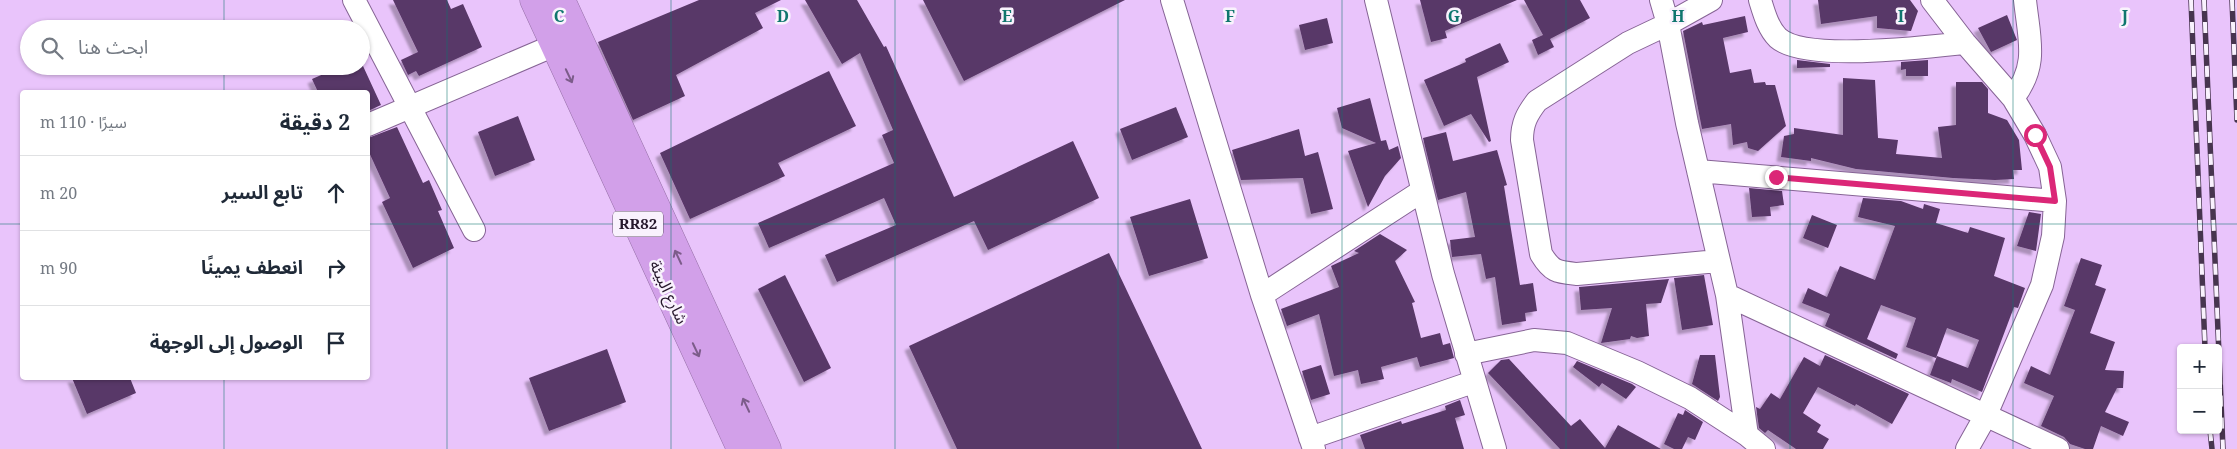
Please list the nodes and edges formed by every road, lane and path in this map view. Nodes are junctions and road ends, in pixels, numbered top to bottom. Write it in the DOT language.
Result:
graph roads {
  1 [pos="354,0"];
  2 [pos="534,0"];
  3 [pos="561,0"];
  4 [pos="1172,0"];
  5 [pos="1376,0"];
  6 [pos="1661,0"];
  7 [pos="1711,0"];
  8 [pos="1760,0"];
  9 [pos="1932,0"];
  10 [pos="2025,0"];
  11 [pos="364,20"];
  12 [pos="1668,24"];
  13 [pos="370,31"];
  14 [pos="1964,42"];
  15 [pos="555,45"];
  16 [pos="2013,98"];
  17 [pos="410,107"];
  18 [pos="370,124"];
  19 [pos="1698,172"];
  20 [pos="1422,192"];
  21 [pos="2055,201"];
  22 [pos="474,230"];
  23 [pos="1718,261"];
  24 [pos="1262,295"];
  25 [pos="1727,295"];
  26 [pos="1466,354"];
  27 [pos="1473,382"];
  28 [pos="1984,416"];
  29 [pos="1747,435"];
  30 [pos="1312,444"];
  31 [pos="741,449"];
  32 [pos="767,449"];
  33 [pos="1495,449"];
  34 [pos="1764,449"];
  35 [pos="1967,449"];
  36 [pos="2058,449"];
  1 -- 11 [label="street"];
  2 -- 15 [label="highway, شارع البيئة / RR82"];
  32 -- 3 [label="highway, شارع البيئة / RR82, one-way"];
  4 -- 24 [label="street"];
  5 -- 20 [label="street"];
  6 -- 12 [label="street"];
  7 -- 12 [label="street"];
  8 -- 14 [label="street"];
  9 -- 14 [label="street"];
  10 -- 16 [label="street"];
  12 -- 19 [label="street"];
  12 -- 23 [label="street"];
  13 -- 17 [label="street"];
  14 -- 16 [label="street"];
  15 -- 17 [label="street"];
  15 -- 31 [label="highway, شارع البيئة / RR82, one-way"];
  16 -- 21 [label="street"];
  17 -- 18 [label="street"];
  17 -- 22 [label="street"];
  19 -- 21 [label="street"];
  19 -- 23 [label="street"];
  20 -- 24 [label="street"];
  20 -- 26 [label="street"];
  21 -- 28 [label="street"];
  23 -- 25 [label="street"];
  24 -- 30 [label="street"];
  25 -- 28 [label="street"];
  25 -- 29 [label="street"];
  26 -- 27 [label="street"];
  26 -- 29 [label="street"];
  27 -- 30 [label="street"];
  27 -- 33 [label="street"];
  28 -- 35 [label="street"];
  28 -- 36 [label="street"];
  29 -- 34 [label="street"];
}
